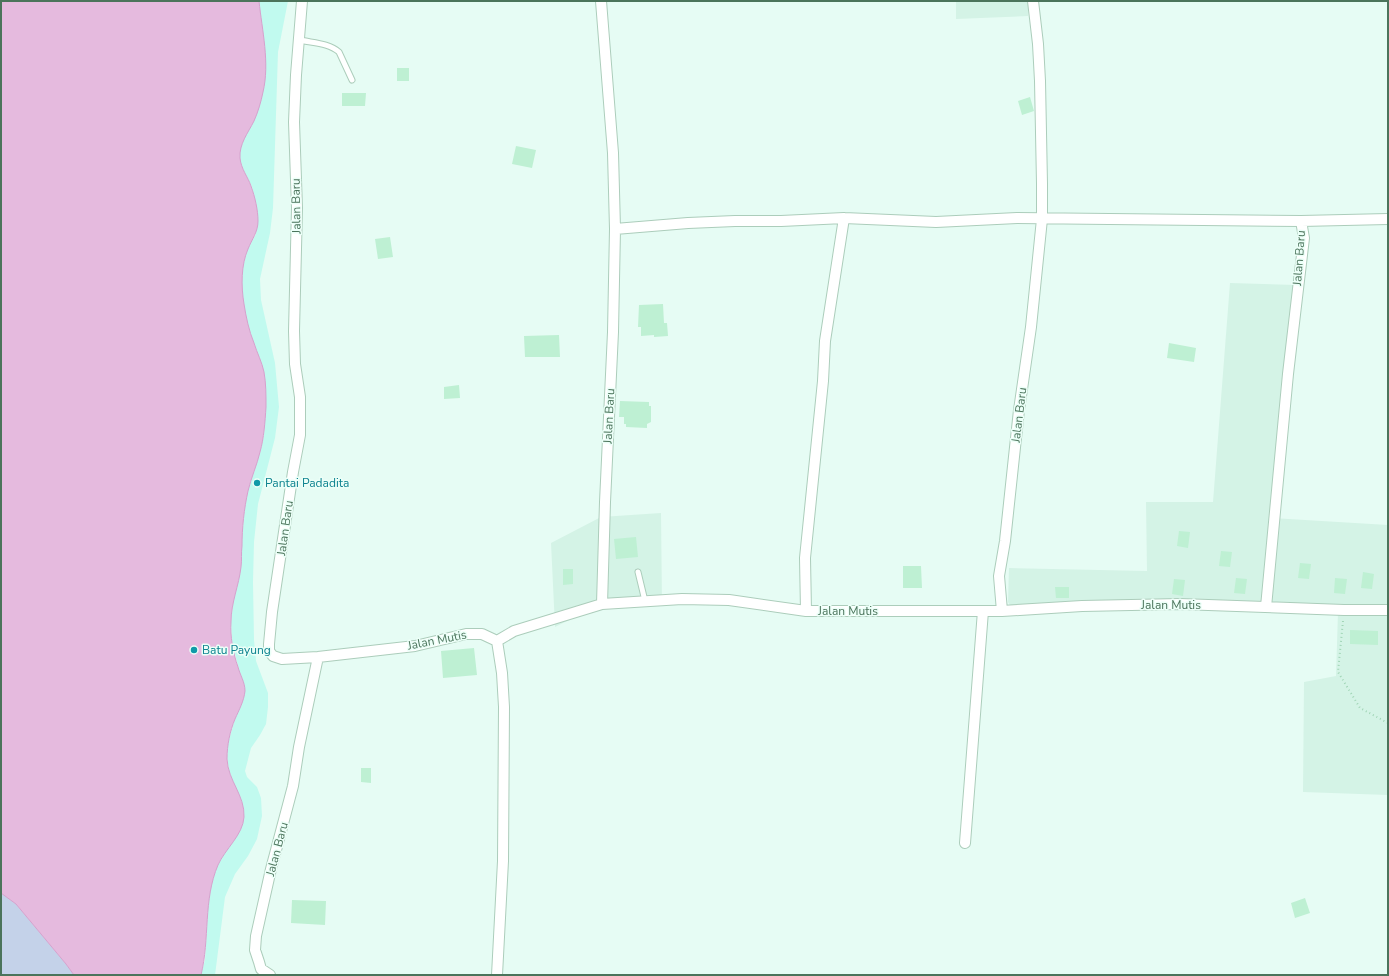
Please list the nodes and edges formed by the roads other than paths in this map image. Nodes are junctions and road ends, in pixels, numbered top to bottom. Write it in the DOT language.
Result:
graph roads {
  1 [pos="302,1"];
  2 [pos="601,1"];
  3 [pos="1033,1"];
  4 [pos="300,40"];
  5 [pos="352,80"];
  6 [pos="844,218"];
  7 [pos="1042,218"];
  8 [pos="1388,219"];
  9 [pos="1301,221"];
  10 [pos="615,228"];
  11 [pos="638,572"];
  12 [pos="645,601"];
  13 [pos="602,604"];
  14 [pos="1266,607"];
  15 [pos="1388,610"];
  16 [pos="806,611"];
  17 [pos="983,611"];
  18 [pos="1002,611"];
  19 [pos="497,641"];
  20 [pos="318,657"];
  21 [pos="965,843"];
  22 [pos="270,975"];
  23 [pos="498,975"];
  1 -- 4 [label="street, Jalan Baru"];
  2 -- 10 [label="street, Jalan Baru"];
  3 -- 7 [label="street, Jalan Baru"];
  4 -- 5 [label="lane"];
  4 -- 20 [label="street, Jalan Baru"];
  6 -- 7 [label="street"];
  6 -- 10 [label="street"];
  6 -- 16 [label="street"];
  7 -- 9 [label="street"];
  7 -- 18 [label="street, Jalan Baru"];
  8 -- 9 [label="street"];
  9 -- 14 [label="street, Jalan Baru"];
  10 -- 13 [label="street, Jalan Baru"];
  11 -- 12 [label="lane"];
  12 -- 13 [label="street, Jalan Mutis"];
  12 -- 16 [label="street, Jalan Mutis"];
  13 -- 19 [label="street, Jalan Mutis"];
  14 -- 15 [label="street, Jalan Mutis"];
  14 -- 18 [label="street, Jalan Mutis"];
  16 -- 17 [label="street, Jalan Mutis"];
  17 -- 18 [label="street, Jalan Mutis"];
  17 -- 21 [label="street"];
  19 -- 20 [label="street, Jalan Mutis"];
  19 -- 23 [label="street"];
  20 -- 22 [label="street, Jalan Baru"];
}
